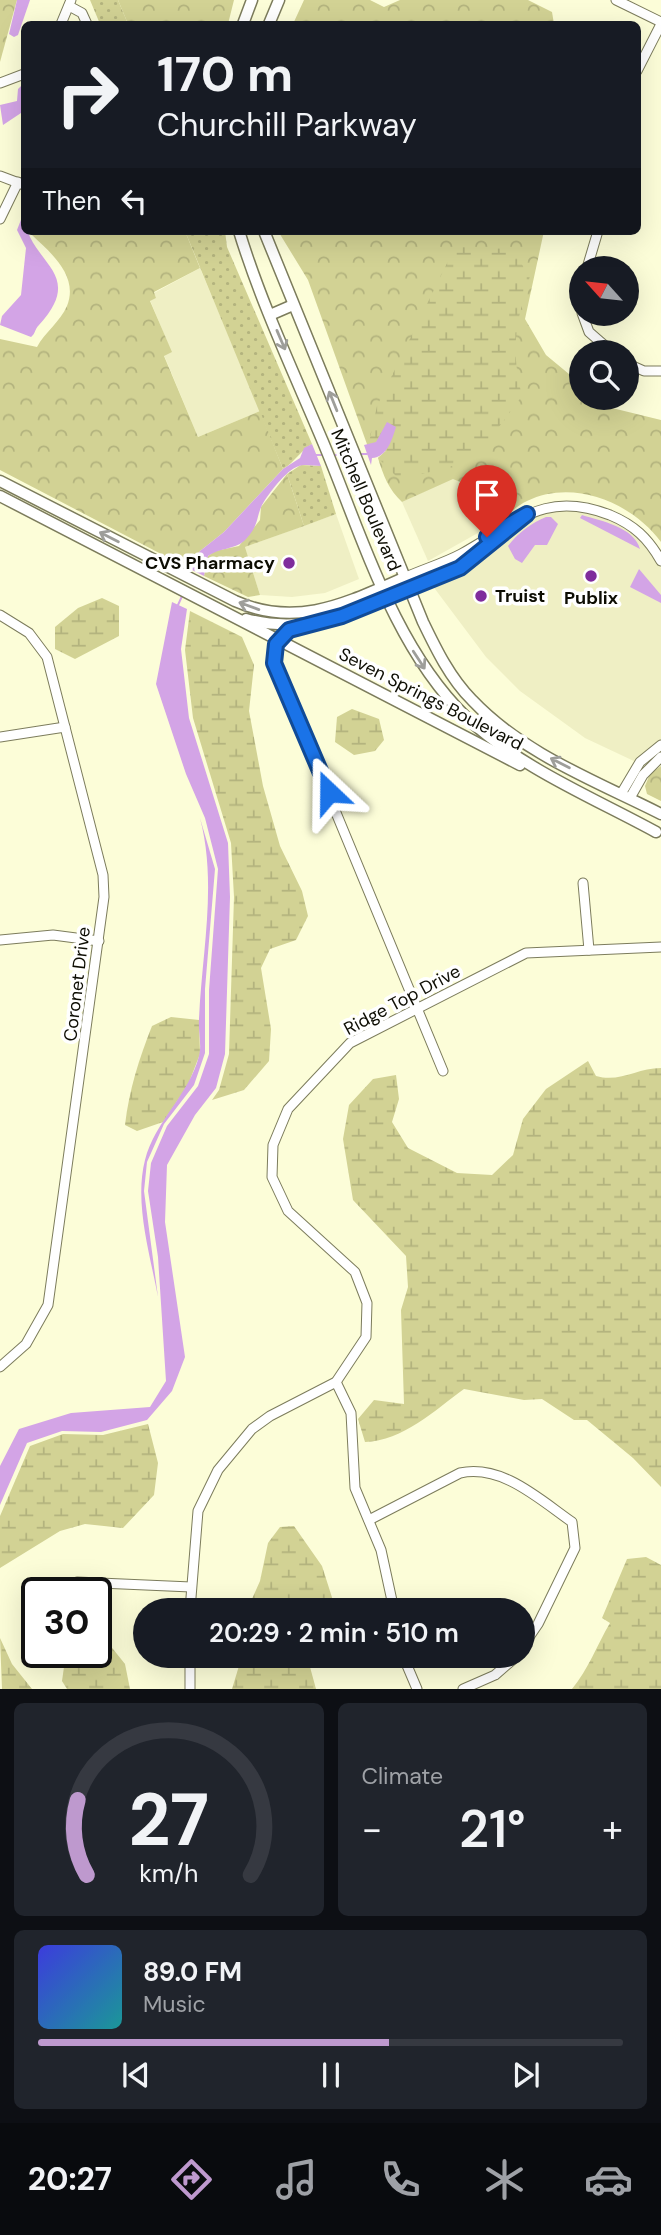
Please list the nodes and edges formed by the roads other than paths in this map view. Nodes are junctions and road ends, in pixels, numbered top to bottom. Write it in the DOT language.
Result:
graph roads {
  1 [pos="252,0"];
  2 [pos="279,0"];
  3 [pos="616,0"];
  4 [pos="70,3"];
  5 [pos="62,21"];
  6 [pos="86,21"];
  7 [pos="244,21"];
  8 [pos="270,21"];
  9 [pos="661,23"];
  10 [pos="641,63"];
  11 [pos="21,75"];
  12 [pos="0,83"];
  13 [pos="0,176"];
  14 [pos="21,184"];
  15 [pos="0,219"];
  16 [pos="240,235"];
  17 [pos="266,235"];
  18 [pos="597,235"];
  19 [pos="591,256"];
  20 [pos="293,305"];
  21 [pos="270,315"];
  22 [pos="587,326"];
  23 [pos="598,340"];
  24 [pos="639,369"];
  25 [pos="661,371"];
  26 [pos="0,481"];
  27 [pos="0,496"];
  28 [pos="527,514"];
  29 [pos="661,561"];
  30 [pos="406,577"];
  31 [pos="383,587"];
  32 [pos="410,589"];
  33 [pos="388,599"];
  34 [pos="230,614"];
  35 [pos="0,615"];
  36 [pos="302,625"];
  37 [pos="257,629"];
  38 [pos="279,641"];
  39 [pos="274,663"];
  40 [pos="65,727"];
  41 [pos="0,737"];
  42 [pos="661,746"];
  43 [pos="661,757"];
  44 [pos="626,796"];
  45 [pos="661,814"];
  46 [pos="658,833"];
  47 [pos="583,883"];
  48 [pos="0,940"];
  49 [pos="99,941"];
  50 [pos="661,947"];
  51 [pos="589,950"];
  52 [pos="419,1008"];
  53 [pos="443,1071"];
  54 [pos="0,1367"];
  55 [pos="335,1382"];
  56 [pos="369,1520"];
  57 [pos="112,1584"];
  58 [pos="191,1587"];
  59 [pos="191,1598"];
  60 [pos="391,1598"];
  61 [pos="535,1628"];
  62 [pos="190,1668"];
  63 [pos="408,1668"];
  64 [pos="503,1668"];
  65 [pos="190,1689"];
  66 [pos="417,1689"];
  67 [pos="463,1689"];
  1 -- 7 [label="main road"];
  2 -- 8 [label="main road"];
  3 -- 9 [label="street"];
  4 -- 5 [label="street"];
  4 -- 6 [label="street"];
  9 -- 10 [label="street"];
  11 -- 12 [label="street"];
  13 -- 14 [label="street"];
  14 -- 15 [label="street"];
  16 -- 21 [label="main road, Mitchell Boulevard"];
  17 -- 20 [label="main road, Mitchell Boulevard"];
  18 -- 19 [label="street"];
  20 -- 21 [label="main road"];
  30 -- 20 [label="main road, Mitchell Boulevard, one-way"];
  21 -- 31 [label="main road, Mitchell Boulevard, one-way"];
  22 -- 23 [label="street"];
  24 -- 25 [label="street"];
  31 -- 26 [label="main road, one-way"];
  27 -- 34 [label="main road, Seven Springs Boulevard"];
  28 -- 29 [label="street"];
  28 -- 30 [label="street"];
  28 -- 32 [label="street"];
  30 -- 31 [label="main road"];
  30 -- 32 [label="main road, Mitchell Boulevard"];
  31 -- 33 [label="main road, Mitchell Boulevard"];
  32 -- 33 [label="main road"];
  44 -- 32 [label="main road, Seven Springs Boulevard, one-way"];
  33 -- 36 [label="main road"];
  33 -- 46 [label="main road, Mitchell Boulevard, one-way"];
  34 -- 36 [label="main road"];
  34 -- 37 [label="main road, Seven Springs Boulevard"];
  35 -- 40 [label="street, Coronet Drive"];
  36 -- 38 [label="main road"];
  37 -- 38 [label="main road, Seven Springs Boulevard"];
  37 -- 39 [label="main road"];
  38 -- 39 [label="main road"];
  38 -- 46 [label="main road, Seven Springs Boulevard"];
  39 -- 52 [label="street"];
  40 -- 41 [label="street"];
  40 -- 49 [label="street, Coronet Drive"];
  42 -- 44 [label="street"];
  43 -- 44 [label="street"];
  44 -- 45 [label="main road, Seven Springs Boulevard"];
  47 -- 51 [label="street"];
  48 -- 49 [label="street"];
  49 -- 54 [label="street, Coronet Drive"];
  50 -- 51 [label="street, Ridge Top Drive"];
  51 -- 52 [label="street, Ridge Top Drive"];
  52 -- 53 [label="street"];
  52 -- 55 [label="street, Ridge Top Drive"];
  55 -- 56 [label="street"];
  55 -- 58 [label="street, Ridge Top Drive"];
  56 -- 60 [label="street"];
  56 -- 61 [label="street"];
  57 -- 58 [label="street"];
  58 -- 59 [label="street, Ridge Top Drive"];
  62 -- 65 [label="street"];
  63 -- 66 [label="street"];
  64 -- 67 [label="street"];
}
